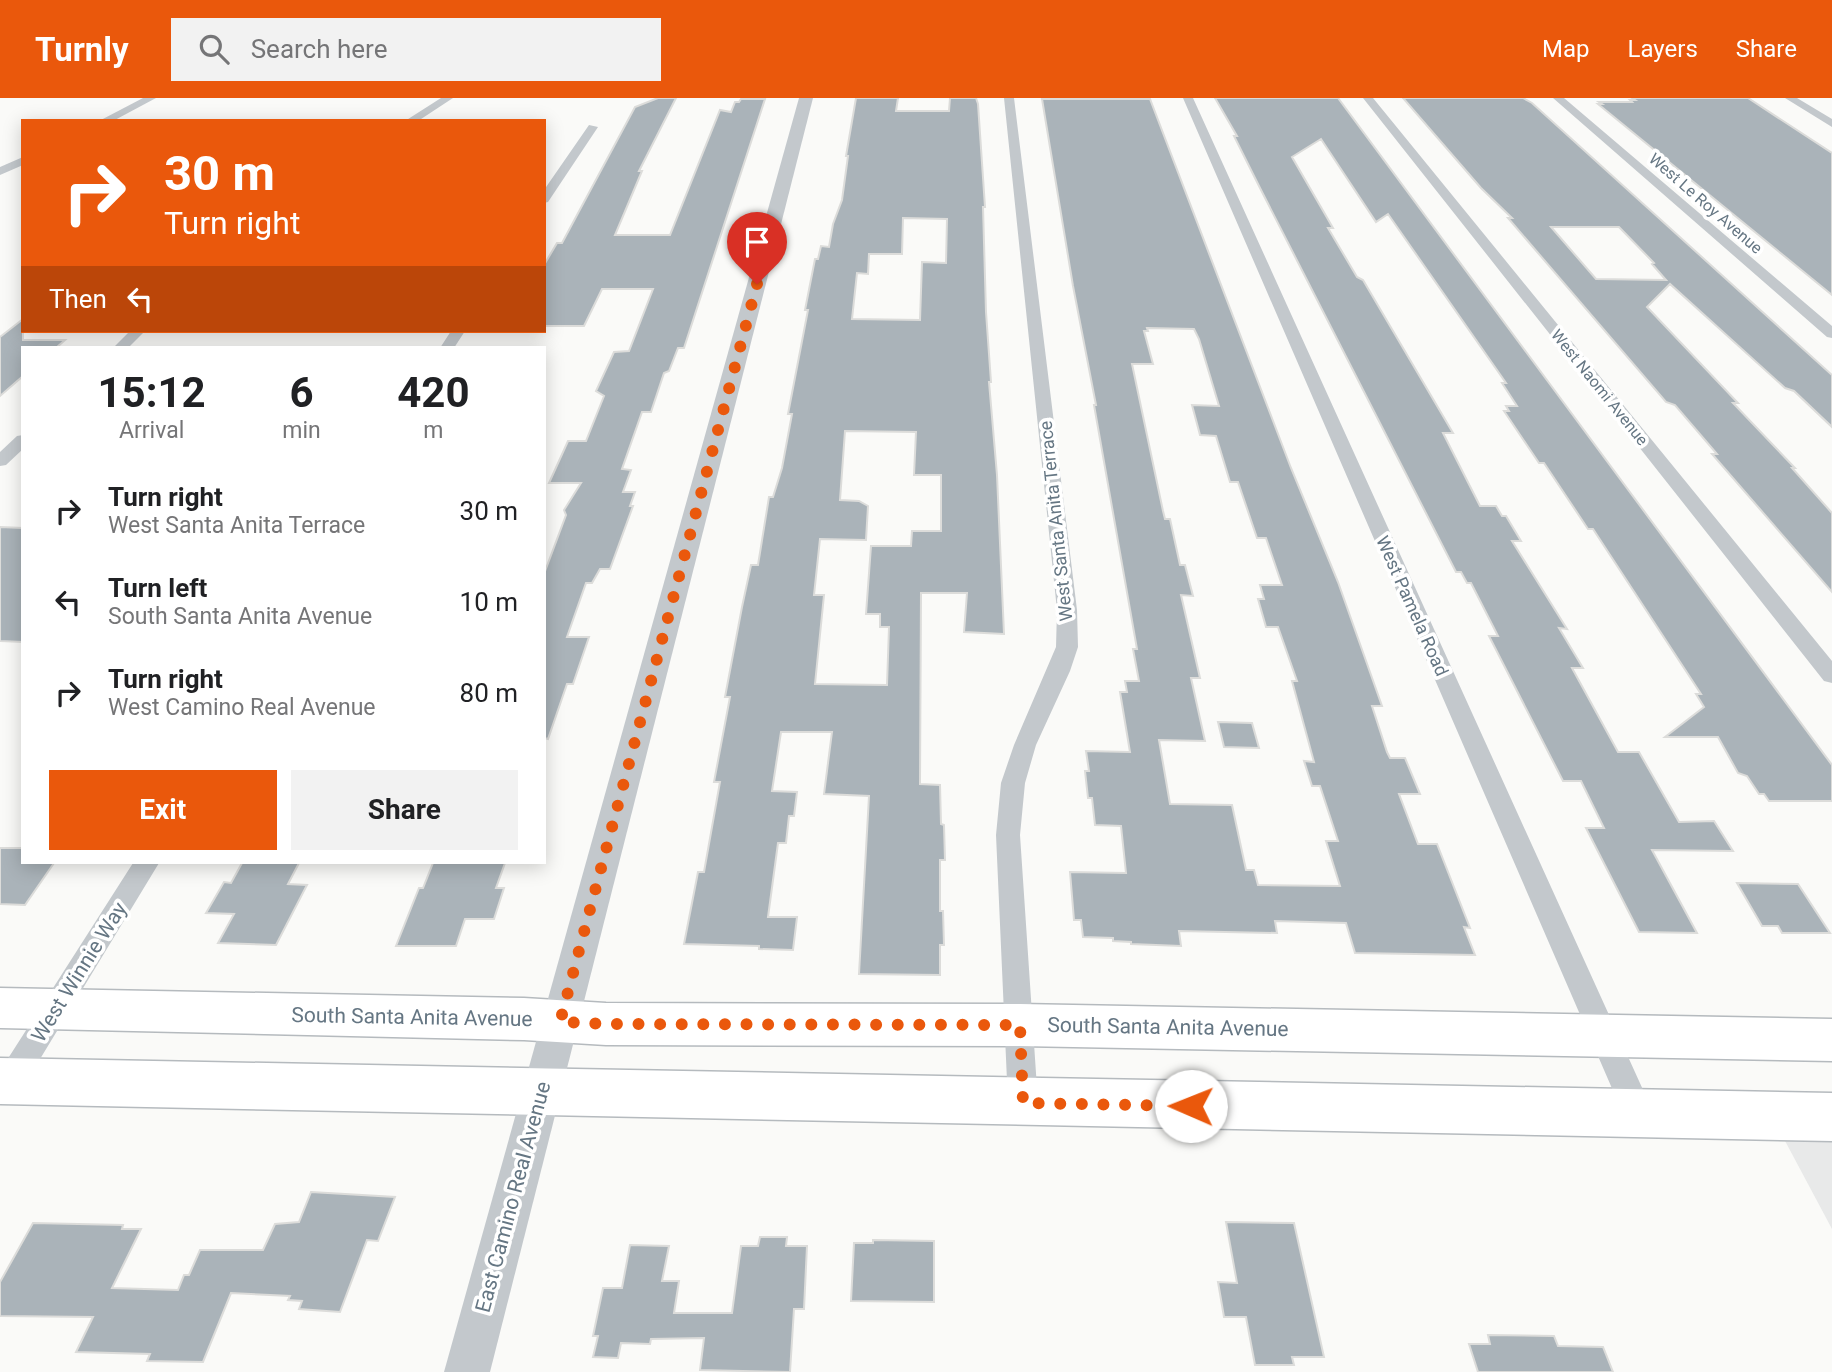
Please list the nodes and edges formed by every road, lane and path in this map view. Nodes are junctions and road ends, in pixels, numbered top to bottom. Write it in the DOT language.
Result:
graph roads {
  1 [pos="151,98"];
  2 [pos="448,98"];
  3 [pos="806,98"];
  4 [pos="1009,98"];
  5 [pos="1188,98"];
  6 [pos="1368,98"];
  7 [pos="1558,98"];
  8 [pos="1790,98"];
  9 [pos="108,119"];
  10 [pos="413,119"];
  11 [pos="1832,124"];
  12 [pos="593,127"];
  13 [pos="21,161"];
  14 [pos="0,171"];
  15 [pos="546,196"];
  16 [pos="136,333"];
  17 [pos="1832,334"];
  18 [pos="122,346"];
  19 [pos="21,442"];
  20 [pos="0,461"];
  21 [pos="1832,676"];
  22 [pos="145,864"];
  23 [pos="0,1008"];
  24 [pos="57,1009"];
  25 [pos="560,1022"];
  26 [pos="1020,1025"];
  27 [pos="1601,1034"];
  28 [pos="1832,1040"];
  29 [pos="5,1082"];
  30 [pos="540,1092"];
  31 [pos="1023,1103"];
  32 [pos="1638,1113"];
  33 [pos="1832,1117"];
  34 [pos="467,1372"];
  1 -- 9 [label="street"];
  2 -- 10 [label="street"];
  3 -- 25 [label="street, East Camino Real Avenue"];
  4 -- 26 [label="street, West Santa Anita Terrace"];
  5 -- 27 [label="street, West Pamela Road"];
  6 -- 21 [label="street, West Naomi Avenue"];
  7 -- 17 [label="street, West Le Roy Avenue"];
  8 -- 11 [label="street"];
  12 -- 15 [label="street"];
  13 -- 14 [label="street"];
  16 -- 18 [label="street"];
  19 -- 20 [label="street"];
  22 -- 24 [label="street, West Winnie Way"];
  23 -- 24 [label="main road, South Santa Anita Avenue"];
  24 -- 25 [label="main road, South Santa Anita Avenue"];
  24 -- 29 [label="street, West Winnie Way"];
  25 -- 26 [label="main road, South Santa Anita Avenue"];
  25 -- 30 [label="street, East Camino Real Avenue"];
  26 -- 27 [label="main road, South Santa Anita Avenue"];
  26 -- 31 [label="street, West Santa Anita Terrace"];
  27 -- 28 [label="main road, South Santa Anita Avenue"];
  27 -- 32 [label="street, West Pamela Road"];
  29 -- 30 [label="main road"];
  30 -- 31 [label="main road"];
  30 -- 34 [label="street, East Camino Real Avenue"];
  31 -- 32 [label="main road"];
  32 -- 33 [label="main road"];
}
